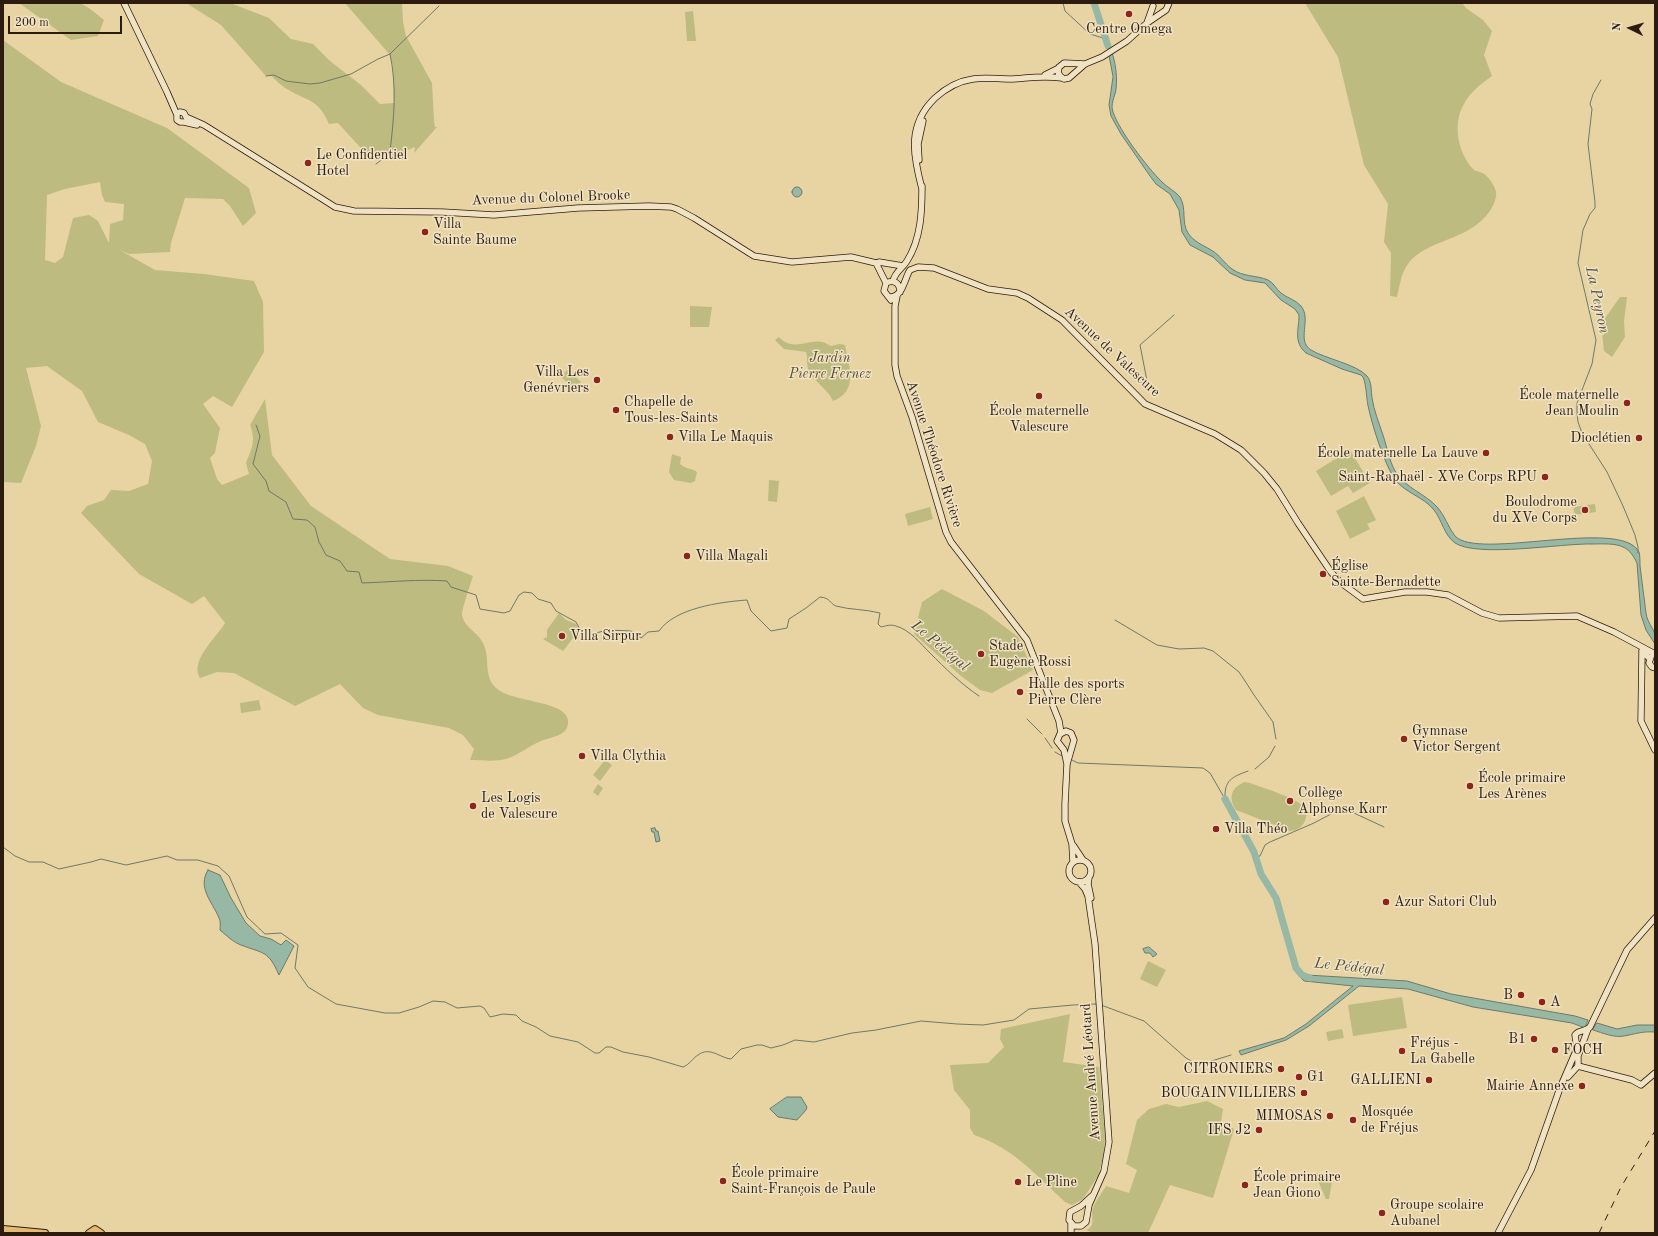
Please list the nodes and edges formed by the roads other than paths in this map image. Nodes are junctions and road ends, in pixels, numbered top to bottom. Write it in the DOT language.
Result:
graph roads {
  1 [pos="120,3"];
  2 [pos="124,3"];
  3 [pos="1168,3"];
  4 [pos="1152,5"];
  5 [pos="1161,12"];
  6 [pos="1147,22"];
  7 [pos="136,28"];
  8 [pos="1069,64"];
  9 [pos="1085,64"];
  10 [pos="1059,67"];
  11 [pos="1073,74"];
  12 [pos="1043,76"];
  13 [pos="1062,78"];
  14 [pos="178,114"];
  15 [pos="185,119"];
  16 [pos="909,257"];
  17 [pos="876,263"];
  18 [pos="903,266"];
  19 [pos="918,267"];
  20 [pos="906,278"];
  21 [pos="895,282"];
  22 [pos="886,283"];
  23 [pos="898,294"];
  24 [pos="889,297"];
  25 [pos="895,306"];
  26 [pos="1635,644"];
  27 [pos="1642,651"];
  28 [pos="1655,655"];
  29 [pos="1650,659"];
  30 [pos="1655,668"];
  31 [pos="1063,732"];
  32 [pos="1072,746"];
  33 [pos="1062,747"];
  34 [pos="1655,750"];
  35 [pos="1067,764"];
  36 [pos="1072,844"];
  37 [pos="1083,860"];
  38 [pos="1072,862"];
  39 [pos="1089,877"];
  40 [pos="1079,882"];
  41 [pos="1655,918"];
  42 [pos="1094,944"];
  43 [pos="1585,1034"];
  44 [pos="1576,1042"];
  45 [pos="1574,1065"];
  46 [pos="1655,1073"];
  47 [pos="1093,1195"];
  48 [pos="1078,1208"];
  49 [pos="1086,1215"];
  50 [pos="1071,1224"];
  51 [pos="1079,1227"];
  52 [pos="3,1229"];
  53 [pos="45,1233"];
  54 [pos="49,1233"];
  55 [pos="89,1233"];
  56 [pos="101,1233"];
  57 [pos="1070,1233"];
  58 [pos="1074,1233"];
  59 [pos="1499,1233"];
  1 -- 7 [label="main road"];
  2 -- 7 [label="main road"];
  3 -- 5 [label="main road"];
  4 -- 5 [label="main road"];
  4 -- 6 [label="main road"];
  5 -- 6 [label="main road"];
  6 -- 9 [label="main road"];
  7 -- 14 [label="main road"];
  8 -- 9 [label="main road"];
  8 -- 10 [label="main road"];
  8 -- 11 [label="main road"];
  9 -- 11 [label="main road"];
  10 -- 12 [label="main road"];
  10 -- 13 [label="main road"];
  11 -- 13 [label="main road"];
  12 -- 13 [label="main road"];
  12 -- 16 [label="main road"];
  14 -- 15 [label="main road"];
  14 -- 15 [label="main road"];
  15 -- 17 [label="main road, Avenue du Colonel Brooke"];
  16 -- 18 [label="main road"];
  16 -- 19 [label="main road"];
  17 -- 18 [label="main road, Avenue du Colonel Brooke"];
  17 -- 22 [label="main road"];
  18 -- 21 [label="main road"];
  19 -- 20 [label="main road"];
  19 -- 26 [label="main road, Avenue de Valescure"];
  20 -- 21 [label="main road"];
  20 -- 23 [label="main road"];
  21 -- 22 [label="main road"];
  21 -- 23 [label="main road"];
  22 -- 24 [label="main road"];
  23 -- 24 [label="main road"];
  23 -- 25 [label="main road, Avenue Théodore Rivière"];
  24 -- 25 [label="main road"];
  25 -- 31 [label="main road, Avenue Théodore Rivière"];
  26 -- 27 [label="main road, Avenue de Valescure"];
  26 -- 28 [label="main road, Avenue de Valescure"];
  27 -- 29 [label="main road, Avenue de Valescure"];
  27 -- 34 [label="main road"];
  28 -- 29 [label="main road"];
  29 -- 30 [label="main road, Avenue de Valescure"];
  31 -- 32 [label="main road"];
  31 -- 33 [label="main road"];
  32 -- 33 [label="main road"];
  32 -- 35 [label="main road"];
  33 -- 35 [label="main road"];
  35 -- 36 [label="main road"];
  36 -- 37 [label="main road"];
  36 -- 38 [label="main road"];
  37 -- 38 [label="main road"];
  37 -- 39 [label="main road"];
  38 -- 40 [label="main road"];
  39 -- 40 [label="main road"];
  39 -- 42 [label="main road, Avenue André Léotard"];
  40 -- 42 [label="main road, Avenue André Léotard"];
  41 -- 43 [label="main road"];
  42 -- 47 [label="main road, Avenue André Léotard"];
  43 -- 44 [label="main road"];
  43 -- 44 [label="main road"];
  43 -- 45 [label="main road"];
  44 -- 45 [label="main road"];
  45 -- 46 [label="main road"];
  45 -- 59 [label="main road"];
  47 -- 48 [label="main road, Avenue André Léotard"];
  47 -- 49 [label="main road, Avenue André Léotard"];
  48 -- 49 [label="main road"];
  48 -- 50 [label="main road"];
  49 -- 51 [label="main road"];
  50 -- 51 [label="main road"];
  50 -- 57 [label="main road"];
  51 -- 58 [label="main road"];
  52 -- 53 [label="main road"];
  53 -- 54 [label="main road"];
  55 -- 56 [label="main road"];
}
